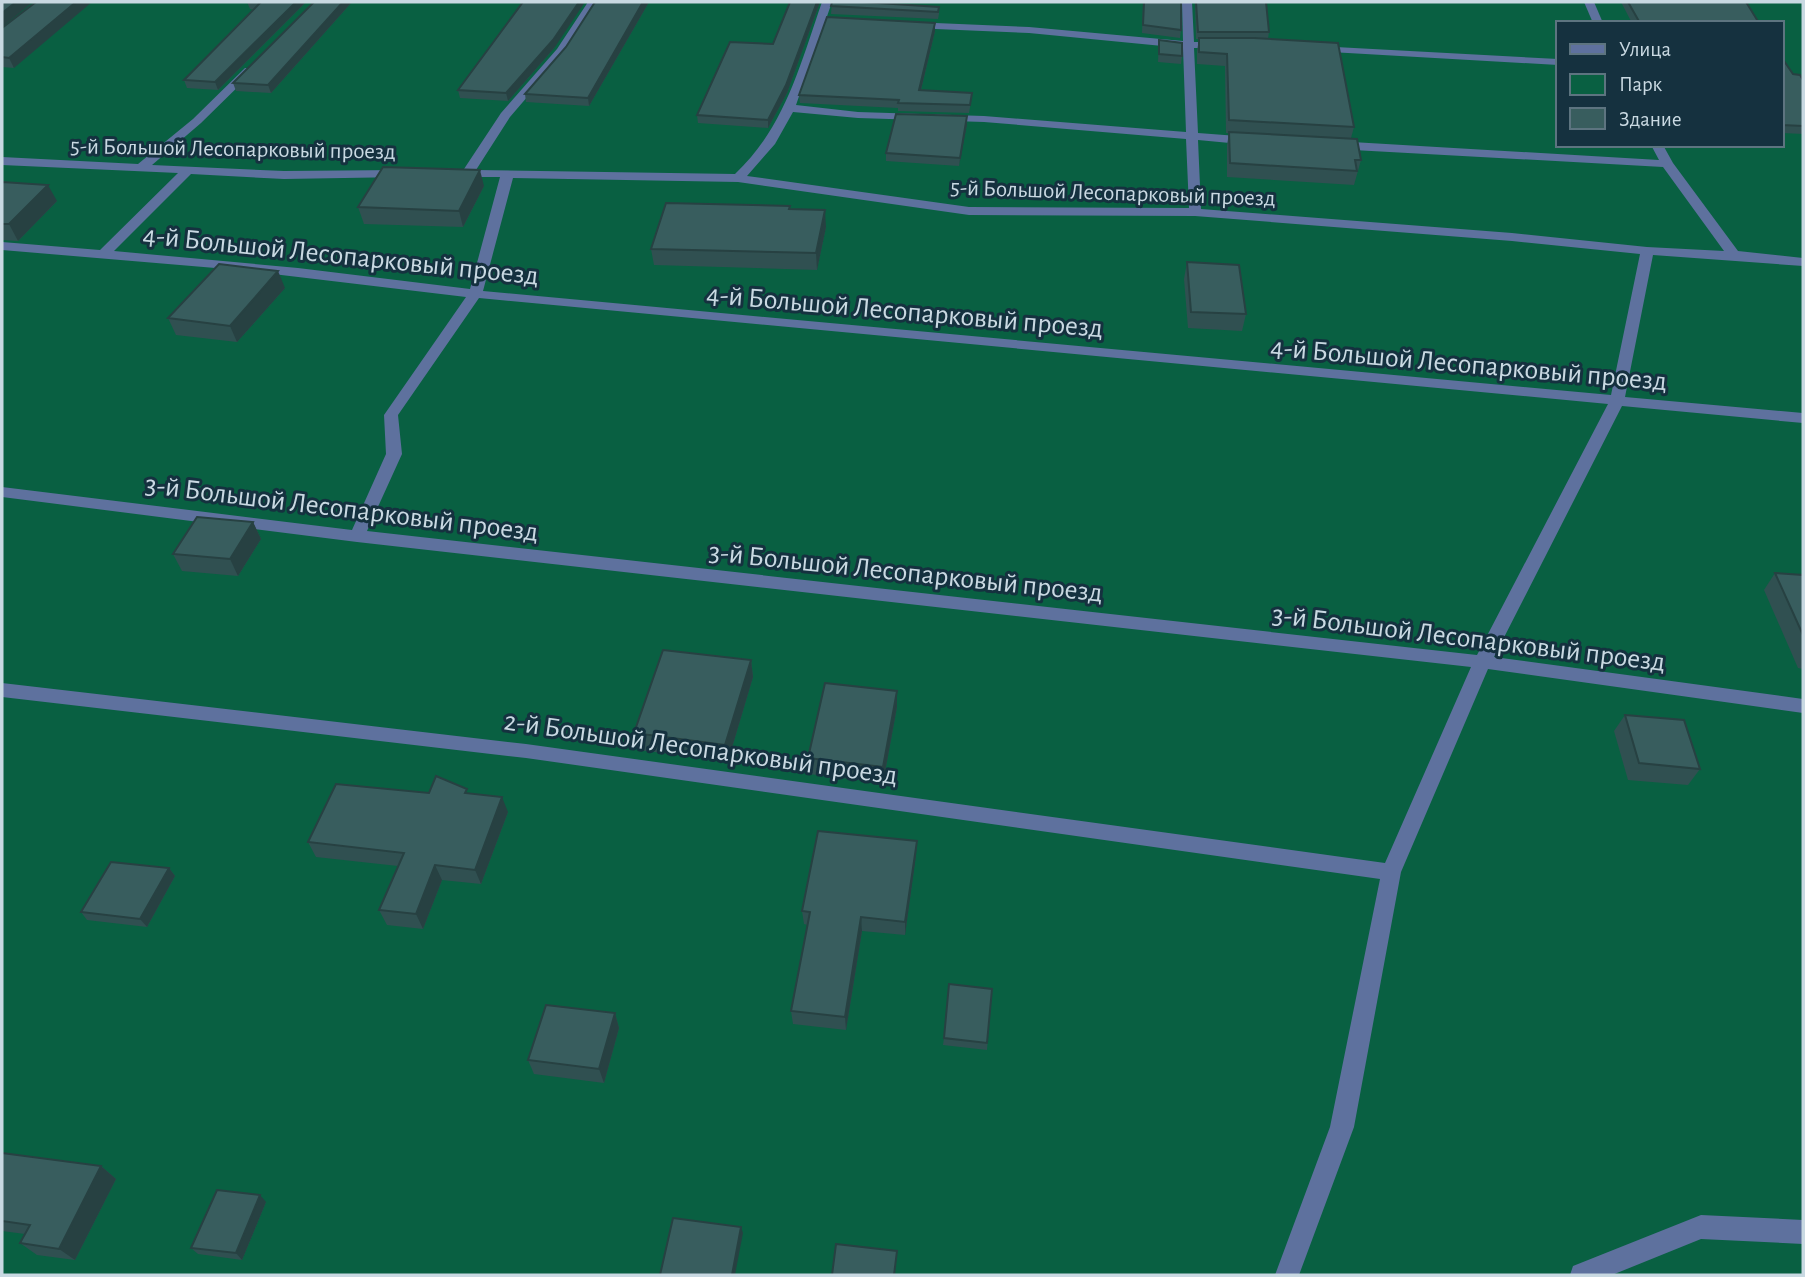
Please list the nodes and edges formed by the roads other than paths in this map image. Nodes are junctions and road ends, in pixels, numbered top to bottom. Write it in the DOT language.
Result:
graph roads {
  1 [pos="593,2"];
  2 [pos="827,2"];
  3 [pos="1187,2"];
  4 [pos="1589,2"];
  5 [pos="1597,21"];
  6 [pos="905,24"];
  7 [pos="1189,45"];
  8 [pos="1227,45"];
  9 [pos="1305,48"];
  10 [pos="258,61"];
  11 [pos="1556,62"];
  12 [pos="791,108"];
  13 [pos="1192,138"];
  14 [pos="1261,141"];
  15 [pos="1316,144"];
  16 [pos="1658,147"];
  17 [pos="2,160"];
  18 [pos="1667,164"];
  19 [pos="140,169"];
  20 [pos="187,171"];
  21 [pos="415,173"];
  22 [pos="442,173"];
  23 [pos="468,173"];
  24 [pos="507,176"];
  25 [pos="738,178"];
  26 [pos="1195,212"];
  27 [pos="2,246"];
  28 [pos="1647,251"];
  29 [pos="104,253"];
  30 [pos="1734,255"];
  31 [pos="1803,262"];
  32 [pos="475,294"];
  33 [pos="1617,402"];
  34 [pos="1803,418"];
  35 [pos="2,492"];
  36 [pos="357,537"];
  37 [pos="1482,662"];
  38 [pos="2,690"];
  39 [pos="1803,706"];
  40 [pos="1391,872"];
  41 [pos="1803,1232"];
  42 [pos="1287,1275"];
  43 [pos="1582,1275"];
  1 -- 23 [label="street"];
  2 -- 12 [label="street"];
  3 -- 7 [label="street"];
  4 -- 5 [label="street"];
  6 -- 7 [label="street"];
  7 -- 8 [label="street"];
  7 -- 13 [label="street"];
  9 -- 11 [label="street"];
  10 -- 19 [label="street"];
  12 -- 13 [label="street"];
  12 -- 25 [label="street"];
  13 -- 14 [label="street"];
  13 -- 26 [label="street"];
  15 -- 18 [label="street"];
  16 -- 18 [label="street"];
  17 -- 19 [label="street, 5-й Большой Лесопарковый проезд"];
  18 -- 30 [label="street"];
  19 -- 20 [label="street, 5-й Большой Лесопарковый проезд"];
  20 -- 21 [label="street, 5-й Большой Лесопарковый проезд"];
  20 -- 29 [label="street"];
  22 -- 23 [label="street, 5-й Большой Лесопарковый проезд"];
  23 -- 24 [label="street, 5-й Большой Лесопарковый проезд"];
  24 -- 25 [label="street, 5-й Большой Лесопарковый проезд"];
  24 -- 32 [label="street"];
  25 -- 26 [label="street, 5-й Большой Лесопарковый проезд"];
  26 -- 28 [label="street, 5-й Большой Лесопарковый проезд"];
  27 -- 29 [label="street, 4-й Большой Лесопарковый проезд"];
  28 -- 30 [label="street, 5-й Большой Лесопарковый проезд"];
  28 -- 33 [label="street"];
  29 -- 32 [label="street, 4-й Большой Лесопарковый проезд"];
  30 -- 31 [label="street, 5-й Большой Лесопарковый проезд"];
  32 -- 33 [label="street, 4-й Большой Лесопарковый проезд"];
  32 -- 36 [label="street"];
  33 -- 34 [label="street, 4-й Большой Лесопарковый проезд"];
  33 -- 37 [label="street"];
  35 -- 36 [label="street, 3-й Большой Лесопарковый проезд"];
  36 -- 37 [label="street, 3-й Большой Лесопарковый проезд"];
  37 -- 39 [label="street, 3-й Большой Лесопарковый проезд"];
  37 -- 40 [label="street"];
  38 -- 40 [label="street, 2-й Большой Лесопарковый проезд"];
  40 -- 42 [label="street"];
  41 -- 43 [label="street"];
}
